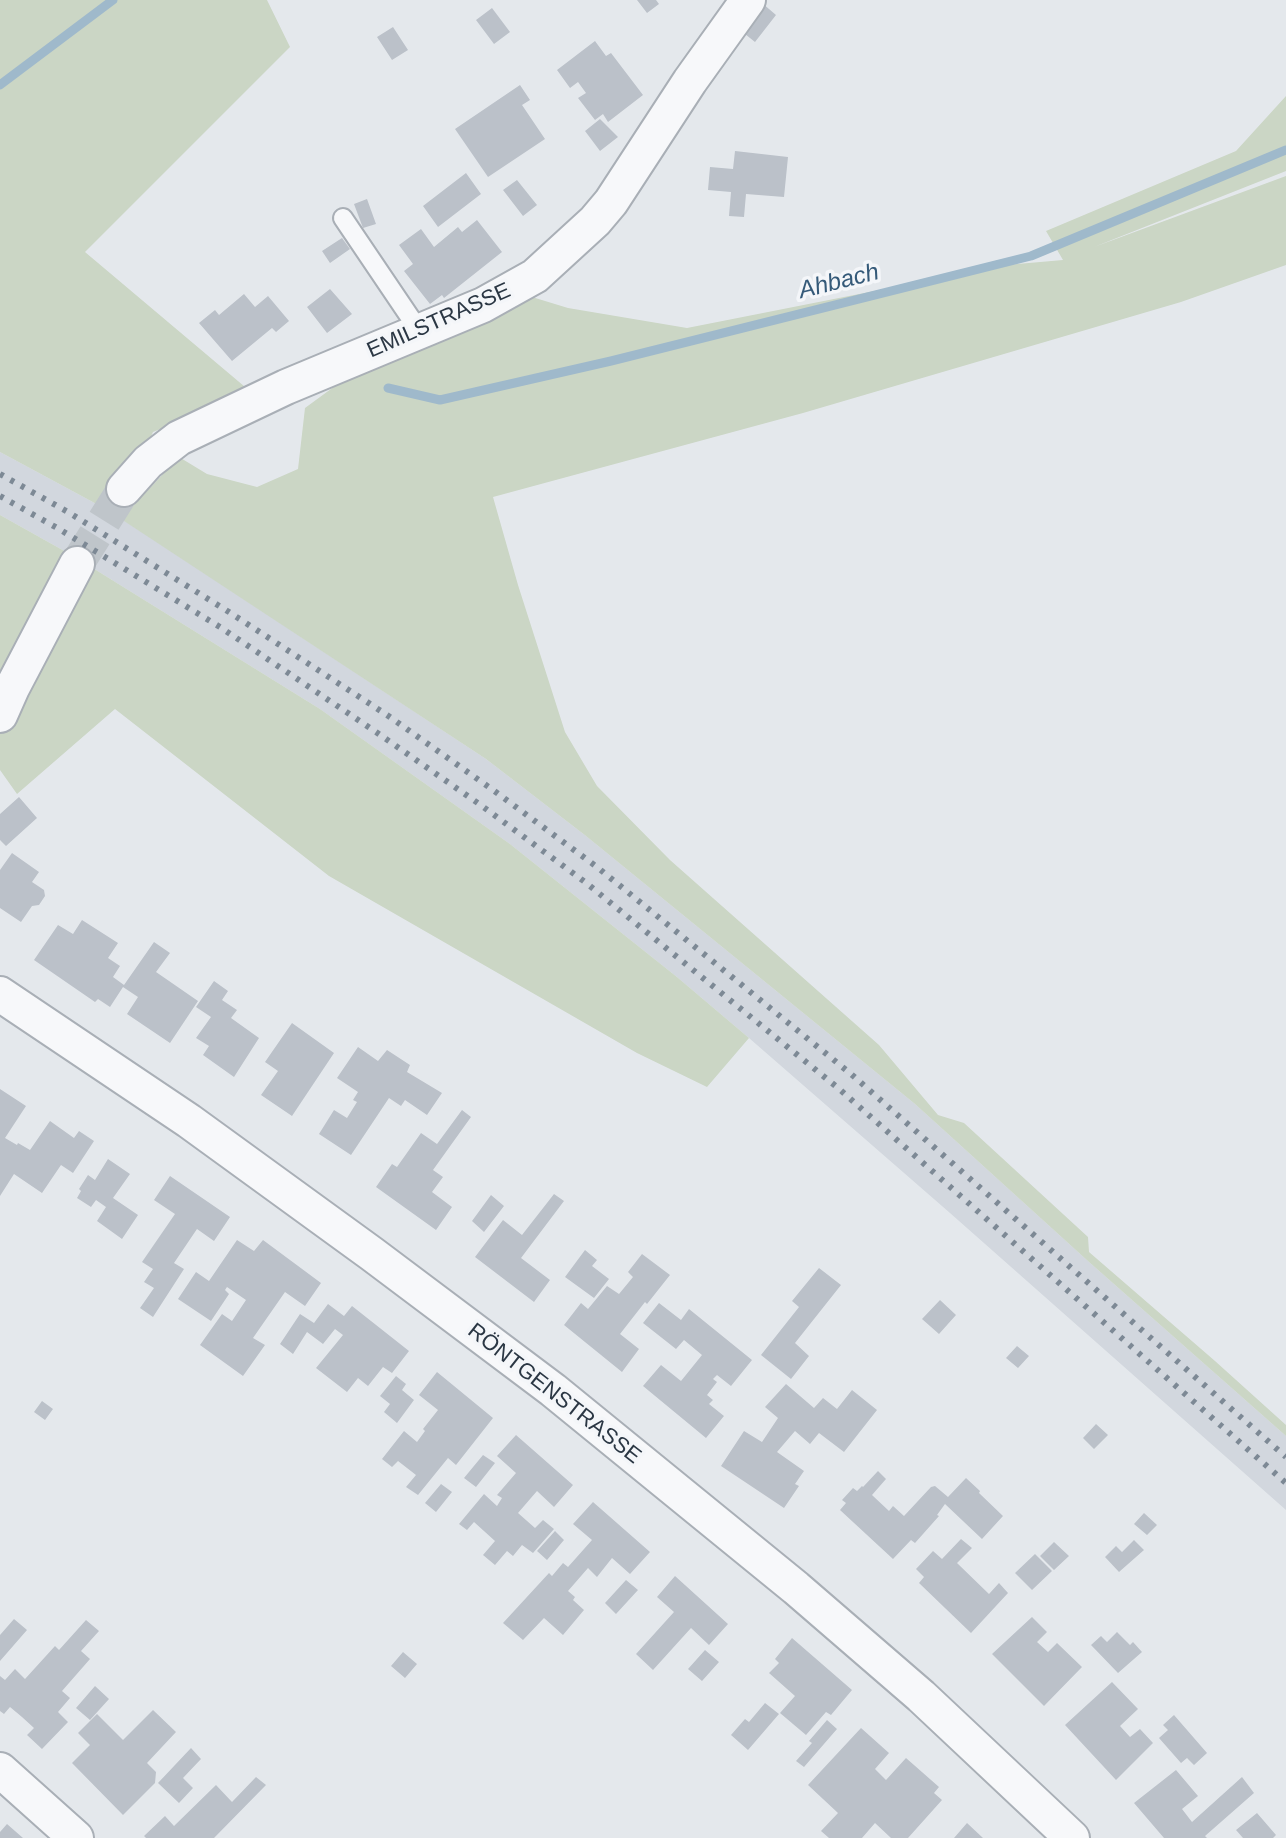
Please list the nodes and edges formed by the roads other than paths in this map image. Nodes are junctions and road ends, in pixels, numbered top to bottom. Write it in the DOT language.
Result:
graph roads {
  1 [pos="748,0"];
  2 [pos="343,218"];
  3 [pos="420,332"];
  4 [pos="124,489"];
  5 [pos="77,564"];
  6 [pos="0,715"];
  7 [pos="0,994"];
  8 [pos="0,1770"];
  9 [pos="76,1838"];
  10 [pos="1072,1838"];
  1 -- 3 [label="street, EMILSTRASSE"];
  2 -- 3 [label="lane"];
  3 -- 4 [label="street, EMILSTRASSE"];
  5 -- 6 [label="street"];
  7 -- 10 [label="street, RÖNTGENSTRASSE"];
  8 -- 9 [label="street"];
}
